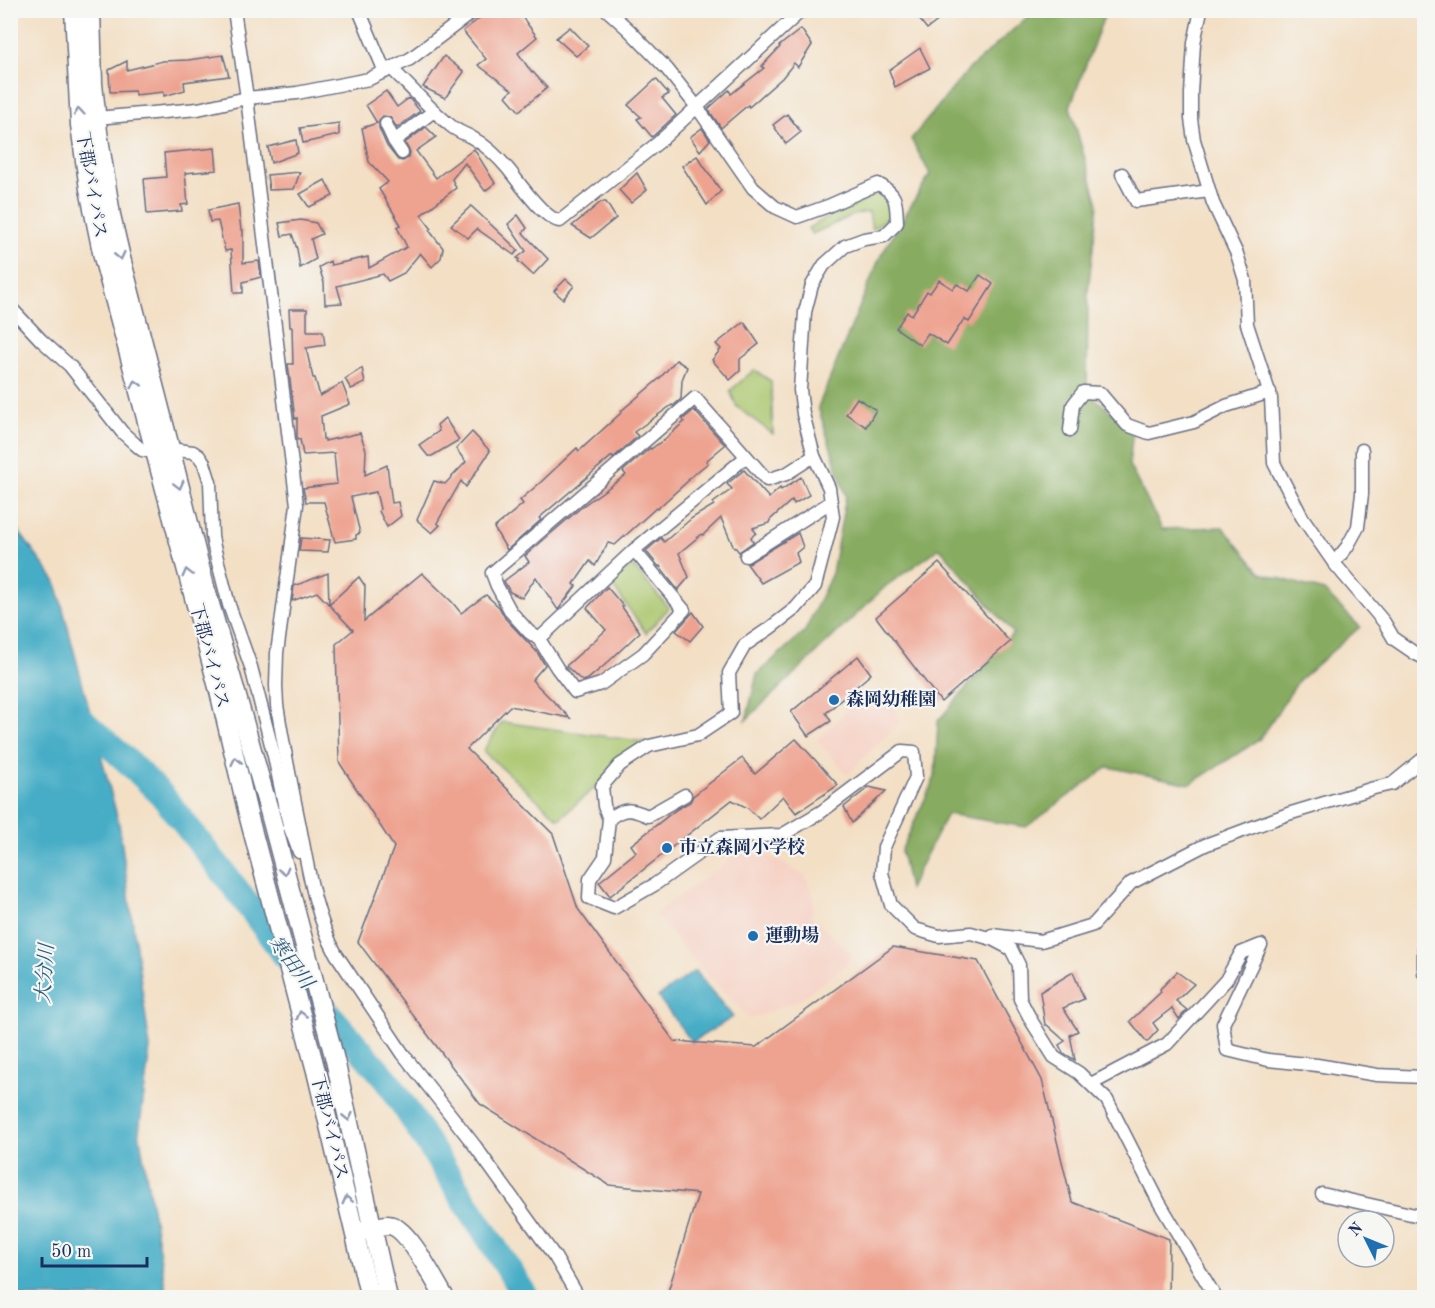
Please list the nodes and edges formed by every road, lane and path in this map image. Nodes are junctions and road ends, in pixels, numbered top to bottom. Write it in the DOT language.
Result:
graph roads {
  1 [pos="74,10"];
  2 [pos="91,10"];
  3 [pos="234,10"];
  4 [pos="359,10"];
  5 [pos="475,10"];
  6 [pos="607,10"];
  7 [pos="802,10"];
  8 [pos="1201,10"];
  9 [pos="388,70"];
  10 [pos="247,99"];
  11 [pos="697,107"];
  12 [pos="434,111"];
  13 [pos="96,118"];
  14 [pos="386,124"];
  15 [pos="394,141"];
  16 [pos="402,153"];
  17 [pos="1122,174"];
  18 [pos="1209,191"];
  19 [pos="10,307"];
  20 [pos="1269,392"];
  21 [pos="1070,430"];
  22 [pos="162,450"];
  23 [pos="1362,450"];
  24 [pos="814,456"];
  25 [pos="746,457"];
  26 [pos="831,502"];
  27 [pos="634,550"];
  28 [pos="746,556"];
  29 [pos="1334,563"];
  30 [pos="539,639"];
  31 [pos="1425,658"];
  32 [pos="1425,758"];
  33 [pos="685,795"];
  34 [pos="609,819"];
  35 [pos="311,884"];
  36 [pos="971,933"];
  37 [pos="1425,948"];
  38 [pos="1425,973"];
  39 [pos="1425,1077"];
  40 [pos="1090,1084"];
  41 [pos="1322,1194"];
  42 [pos="1425,1217"];
  43 [pos="364,1231"];
  44 [pos="370,1298"];
  45 [pos="388,1298"];
  46 [pos="445,1298"];
  47 [pos="579,1298"];
  48 [pos="1216,1298"];
  22 -- 1 [label="street, 下郡バイパス, one-way"];
  2 -- 13 [label="street"];
  3 -- 10 [label="street"];
  4 -- 9 [label="street"];
  5 -- 9 [label="street"];
  6 -- 11 [label="street"];
  7 -- 11 [label="street"];
  8 -- 18 [label="street"];
  9 -- 10 [label="street"];
  9 -- 12 [label="street"];
  10 -- 13 [label="street"];
  10 -- 35 [label="street"];
  11 -- 12 [label="street"];
  11 -- 24 [label="street"];
  12 -- 15 [label="street"];
  13 -- 22 [label="street, one-way"];
  14 -- 15 [label="street"];
  15 -- 16 [label="street"];
  17 -- 18 [label="street"];
  18 -- 20 [label="street"];
  19 -- 22 [label="street"];
  20 -- 21 [label="street"];
  20 -- 29 [label="street"];
  22 -- 35 [label="street"];
  43 -- 22 [label="street, 下郡バイパス, one-way"];
  22 -- 43 [label="street, one-way"];
  23 -- 29 [label="street"];
  24 -- 25 [label="street"];
  24 -- 26 [label="street"];
  25 -- 27 [label="street"];
  25 -- 30 [label="street"];
  26 -- 28 [label="street"];
  26 -- 34 [label="street"];
  27 -- 30 [label="street"];
  27 -- 30 [label="street"];
  29 -- 31 [label="street"];
  32 -- 36 [label="street"];
  33 -- 34 [label="street"];
  34 -- 36 [label="street"];
  35 -- 47 [label="street"];
  36 -- 40 [label="street"];
  37 -- 38 [label="street"];
  39 -- 40 [label="street"];
  40 -- 48 [label="street"];
  41 -- 42 [label="street"];
  43 -- 44 [label="street, 下郡バイパス"];
  43 -- 45 [label="street"];
  43 -- 46 [label="street"];
}
